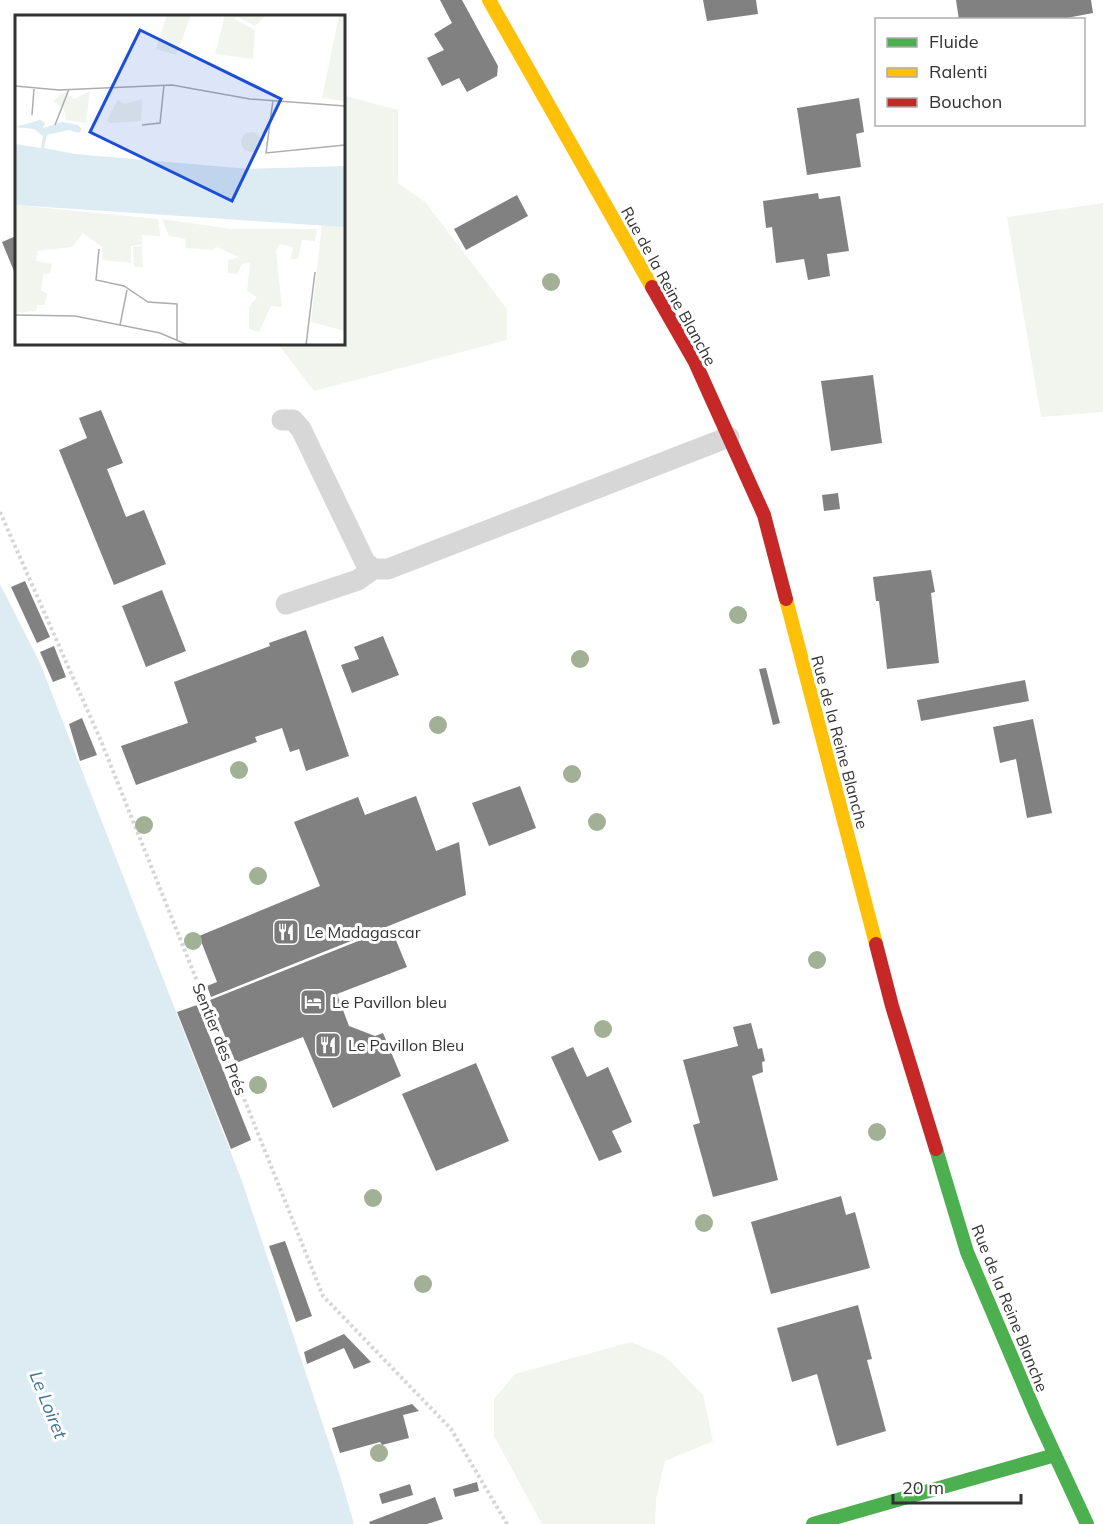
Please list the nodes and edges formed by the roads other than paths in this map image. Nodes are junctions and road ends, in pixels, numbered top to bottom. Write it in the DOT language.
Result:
graph roads {
  1 [pos="489,0"];
  2 [pos="282,420"];
  3 [pos="729,437"];
  4 [pos="373,569"];
  5 [pos="286,604"];
  6 [pos="1055,1455"];
  7 [pos="813,1524"];
  8 [pos="1087,1524"];
  1 -- 3 [label="street, Rue de la Reine Blanche"];
  2 -- 4 [label="lane"];
  3 -- 4 [label="lane"];
  3 -- 6 [label="street, Rue de la Reine Blanche"];
  4 -- 5 [label="lane"];
  6 -- 7 [label="street"];
  6 -- 8 [label="street, Rue de la Reine Blanche"];
}
